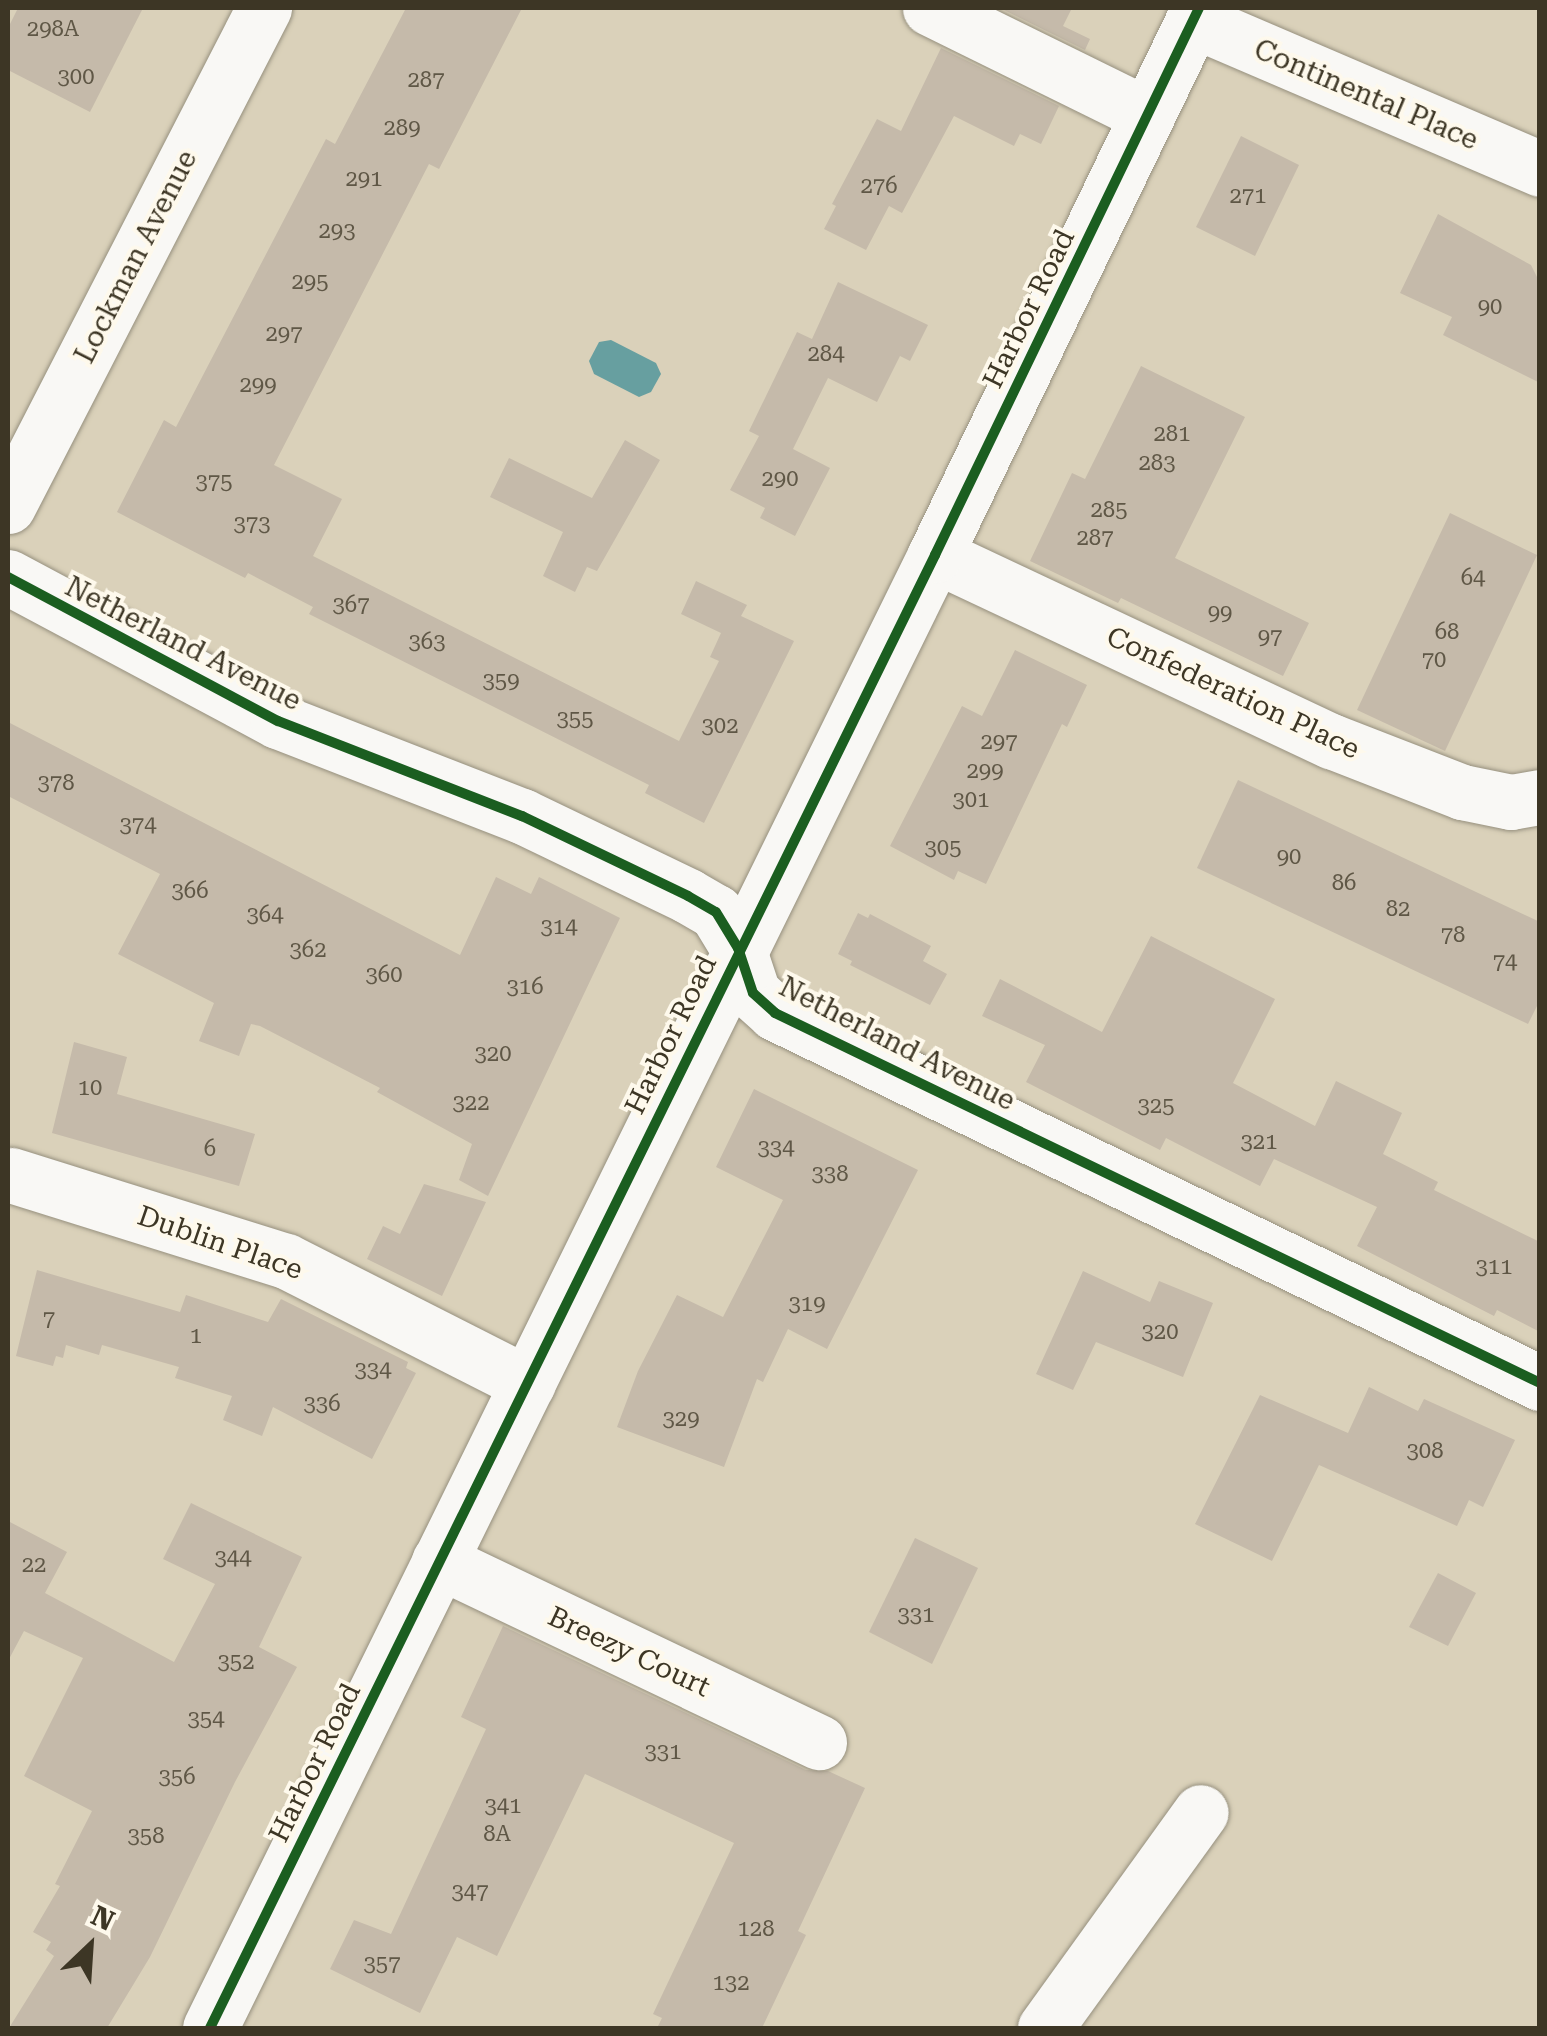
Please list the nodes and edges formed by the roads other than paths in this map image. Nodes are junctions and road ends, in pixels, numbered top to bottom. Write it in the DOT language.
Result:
graph roads {
  1 [pos="264,8"];
  2 [pos="930,8"];
  3 [pos="1196,14"];
  4 [pos="1148,115"];
  5 [pos="1540,169"];
  6 [pos="8,506"];
  7 [pos="935,555"];
  8 [pos="8,577"];
  9 [pos="1540,797"];
  10 [pos="738,948"];
  11 [pos="12,1174"];
  12 [pos="1540,1383"];
  13 [pos="528,1384"];
  14 [pos="439,1562"];
  15 [pos="819,1742"];
  16 [pos="1201,1812"];
  17 [pos="210,2028"];
  18 [pos="1046,2028"];
  1 -- 6 [label="street, Lockman Avenue"];
  2 -- 4 [label="street"];
  3 -- 4 [label="street, Harbor Road"];
  3 -- 5 [label="street, Continental Place"];
  4 -- 7 [label="street, Harbor Road"];
  7 -- 9 [label="street, Confederation Place"];
  7 -- 10 [label="street, Harbor Road"];
  8 -- 10 [label="street, Netherland Avenue"];
  10 -- 12 [label="street, Netherland Avenue"];
  10 -- 13 [label="street, Harbor Road"];
  11 -- 13 [label="street, Dublin Place"];
  13 -- 14 [label="street, Harbor Road"];
  14 -- 15 [label="street, Breezy Court"];
  14 -- 17 [label="street, Harbor Road"];
  16 -- 18 [label="street"];
}
